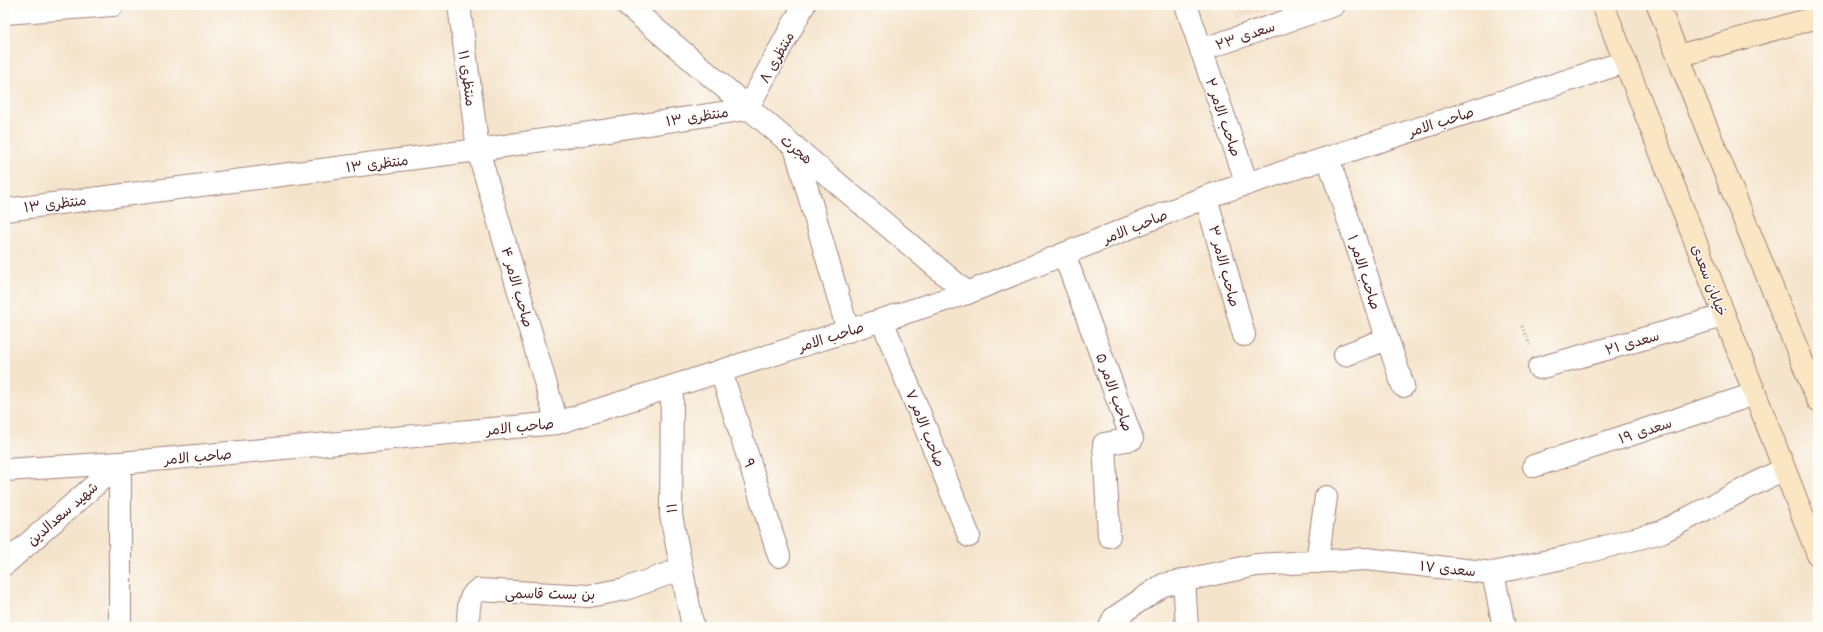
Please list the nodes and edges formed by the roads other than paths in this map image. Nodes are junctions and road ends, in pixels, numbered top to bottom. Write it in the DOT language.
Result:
graph roads {
  1 [pos="113,5"];
  2 [pos="459,5"];
  3 [pos="626,5"];
  4 [pos="804,5"];
  5 [pos="1186,5"];
  6 [pos="1334,5"];
  7 [pos="1603,5"];
  8 [pos="1658,5"];
  9 [pos="5,13"];
  10 [pos="1818,17"];
  11 [pos="1202,50"];
  12 [pos="1678,56"];
  13 [pos="1625,62"];
  14 [pos="748,109"];
  15 [pos="795,147"];
  16 [pos="478,150"];
  17 [pos="1328,158"];
  18 [pos="1247,184"];
  19 [pos="1206,197"];
  20 [pos="5,210"];
  21 [pos="1064,254"];
  22 [pos="967,293"];
  23 [pos="1724,316"];
  24 [pos="882,320"];
  25 [pos="848,331"];
  26 [pos="1244,335"];
  27 [pos="1387,339"];
  28 [pos="1345,355"];
  29 [pos="1539,368"];
  30 [pos="721,371"];
  31 [pos="1402,386"];
  32 [pos="672,387"];
  33 [pos="1755,394"];
  34 [pos="1818,400"];
  35 [pos="558,423"];
  36 [pos="120,463"];
  37 [pos="1534,466"];
  38 [pos="1784,469"];
  39 [pos="5,470"];
  40 [pos="1326,497"];
  41 [pos="969,536"];
  42 [pos="1109,536"];
  43 [pos="1818,555"];
  44 [pos="779,556"];
  45 [pos="1317,562"];
  46 [pos="5,564"];
  47 [pos="682,569"];
  48 [pos="1493,573"];
  49 [pos="1184,580"];
  50 [pos="120,627"];
  51 [pos="468,627"];
  52 [pos="693,627"];
  53 [pos="1110,627"];
  54 [pos="1187,627"];
  55 [pos="1504,627"];
  1 -- 9 [label="street"];
  2 -- 16 [label="street, منتظری ۱۱"];
  3 -- 14 [label="street, هجرت"];
  4 -- 14 [label="street, منتظری ۸"];
  5 -- 11 [label="street"];
  6 -- 11 [label="street, سعدی ۲۳"];
  7 -- 13 [label="main road, خیابان سعدی"];
  8 -- 12 [label="main road"];
  10 -- 12 [label="main road"];
  11 -- 18 [label="street, صاحب الامر ۲"];
  12 -- 34 [label="main road"];
  13 -- 17 [label="street, صاحب الامر"];
  13 -- 23 [label="main road, خیابان سعدی"];
  14 -- 15 [label="street, هجرت"];
  14 -- 16 [label="street, منتظری ۱۳"];
  15 -- 22 [label="street, هجرت"];
  15 -- 25 [label="street"];
  16 -- 20 [label="street, منتظری ۱۳"];
  16 -- 35 [label="street, صاحب الامر ۴"];
  17 -- 18 [label="street, صاحب الامر"];
  17 -- 27 [label="street, صاحب الامر ۱"];
  18 -- 19 [label="street, صاحب الامر"];
  19 -- 21 [label="street, صاحب الامر"];
  19 -- 26 [label="street, صاحب الامر ۳"];
  21 -- 22 [label="street, صاحب الامر"];
  21 -- 42 [label="street, صاحب الامر ۵"];
  22 -- 24 [label="street, صاحب الامر"];
  23 -- 29 [label="street, سعدی ۲۱"];
  23 -- 33 [label="main road, خیابان سعدی"];
  24 -- 25 [label="street, صاحب الامر"];
  24 -- 41 [label="street, صاحب الامر ۷"];
  25 -- 30 [label="street, صاحب الامر"];
  27 -- 28 [label="street"];
  27 -- 31 [label="street, صاحب الامر ۱"];
  30 -- 32 [label="street, صاحب الامر"];
  30 -- 44 [label="street, ۹"];
  32 -- 35 [label="street, صاحب الامر"];
  32 -- 47 [label="street, ۱۱"];
  33 -- 37 [label="street, سعدی ۱۹"];
  33 -- 38 [label="main road, خیابان سعدی"];
  35 -- 36 [label="street, صاحب الامر"];
  36 -- 39 [label="street, صاحب الامر"];
  36 -- 46 [label="street, شهید سعدالدین"];
  36 -- 50 [label="street"];
  38 -- 43 [label="main road, خیابان سعدی"];
  38 -- 48 [label="street, سعدی ۱۷"];
  40 -- 45 [label="street"];
  45 -- 48 [label="street, سعدی ۱۷"];
  45 -- 49 [label="street, سعدی ۱۷"];
  47 -- 51 [label="street, بن بست قاسمی"];
  47 -- 52 [label="street, ۱۱"];
  48 -- 55 [label="street"];
  49 -- 53 [label="street, سعدی ۱۷"];
  49 -- 54 [label="street"];
}
